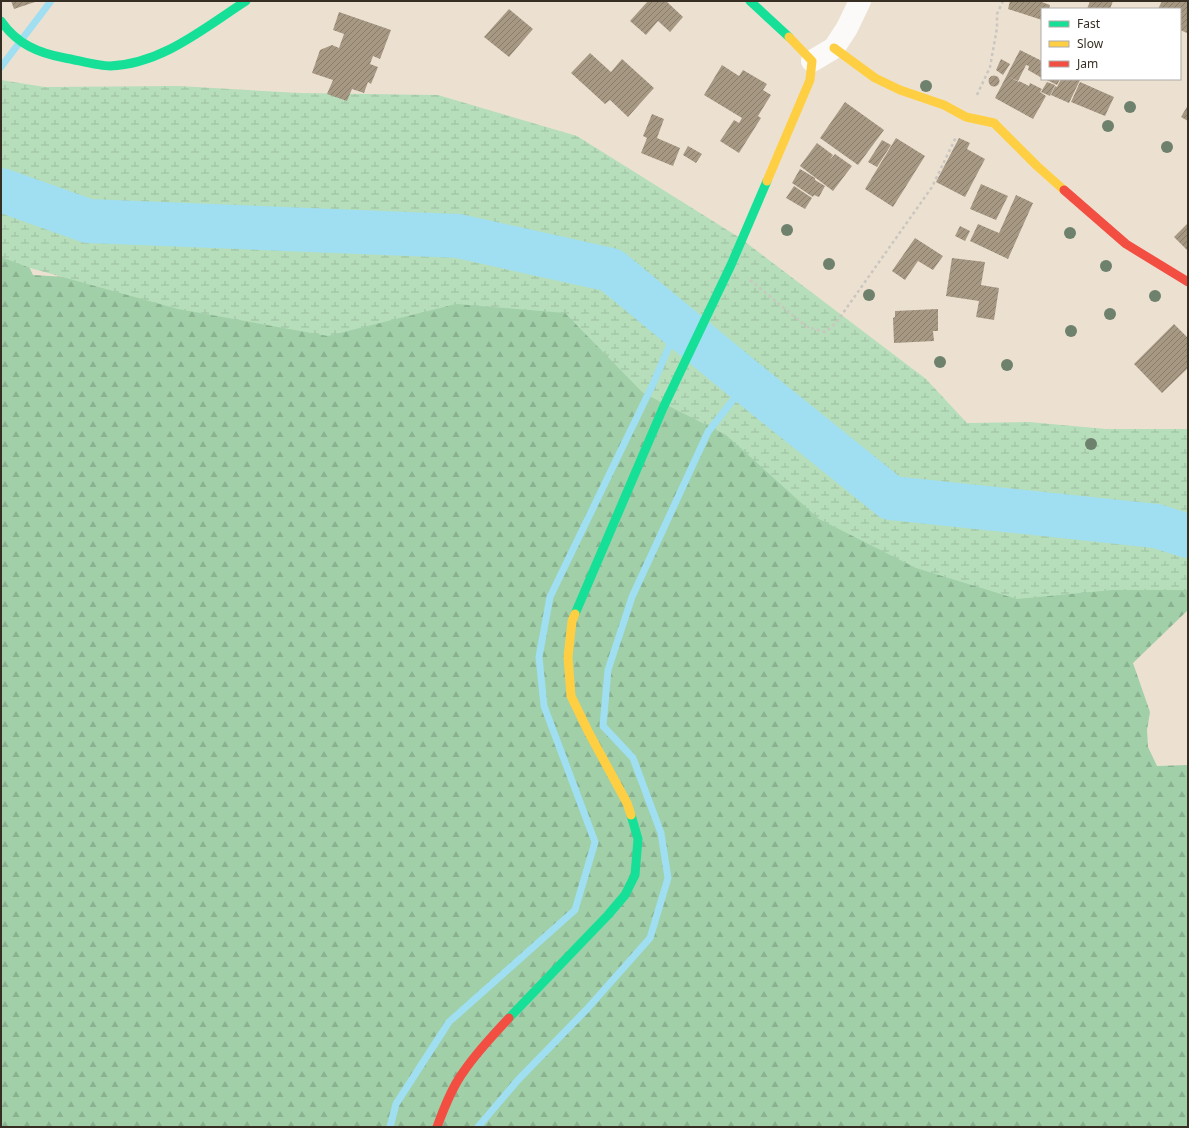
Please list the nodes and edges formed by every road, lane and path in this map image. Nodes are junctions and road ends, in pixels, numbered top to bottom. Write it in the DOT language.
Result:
graph roads {
  1 [pos="246,1"];
  2 [pos="750,1"];
  3 [pos="860,1"];
  4 [pos="1003,1"];
  5 [pos="3,24"];
  6 [pos="834,48"];
  7 [pos="812,61"];
  8 [pos="966,117"];
  9 [pos="977,120"];
  10 [pos="731,265"];
  11 [pos="1188,282"];
  12 [pos="437,1127"];
  1 -- 5 [label="street"];
  2 -- 7 [label="street"];
  3 -- 6 [label="street"];
  4 -- 9 [label="path"];
  6 -- 7 [label="street"];
  6 -- 8 [label="street"];
  7 -- 10 [label="street"];
  8 -- 9 [label="street"];
  8 -- 10 [label="path"];
  9 -- 11 [label="street"];
  10 -- 12 [label="street"];
}
